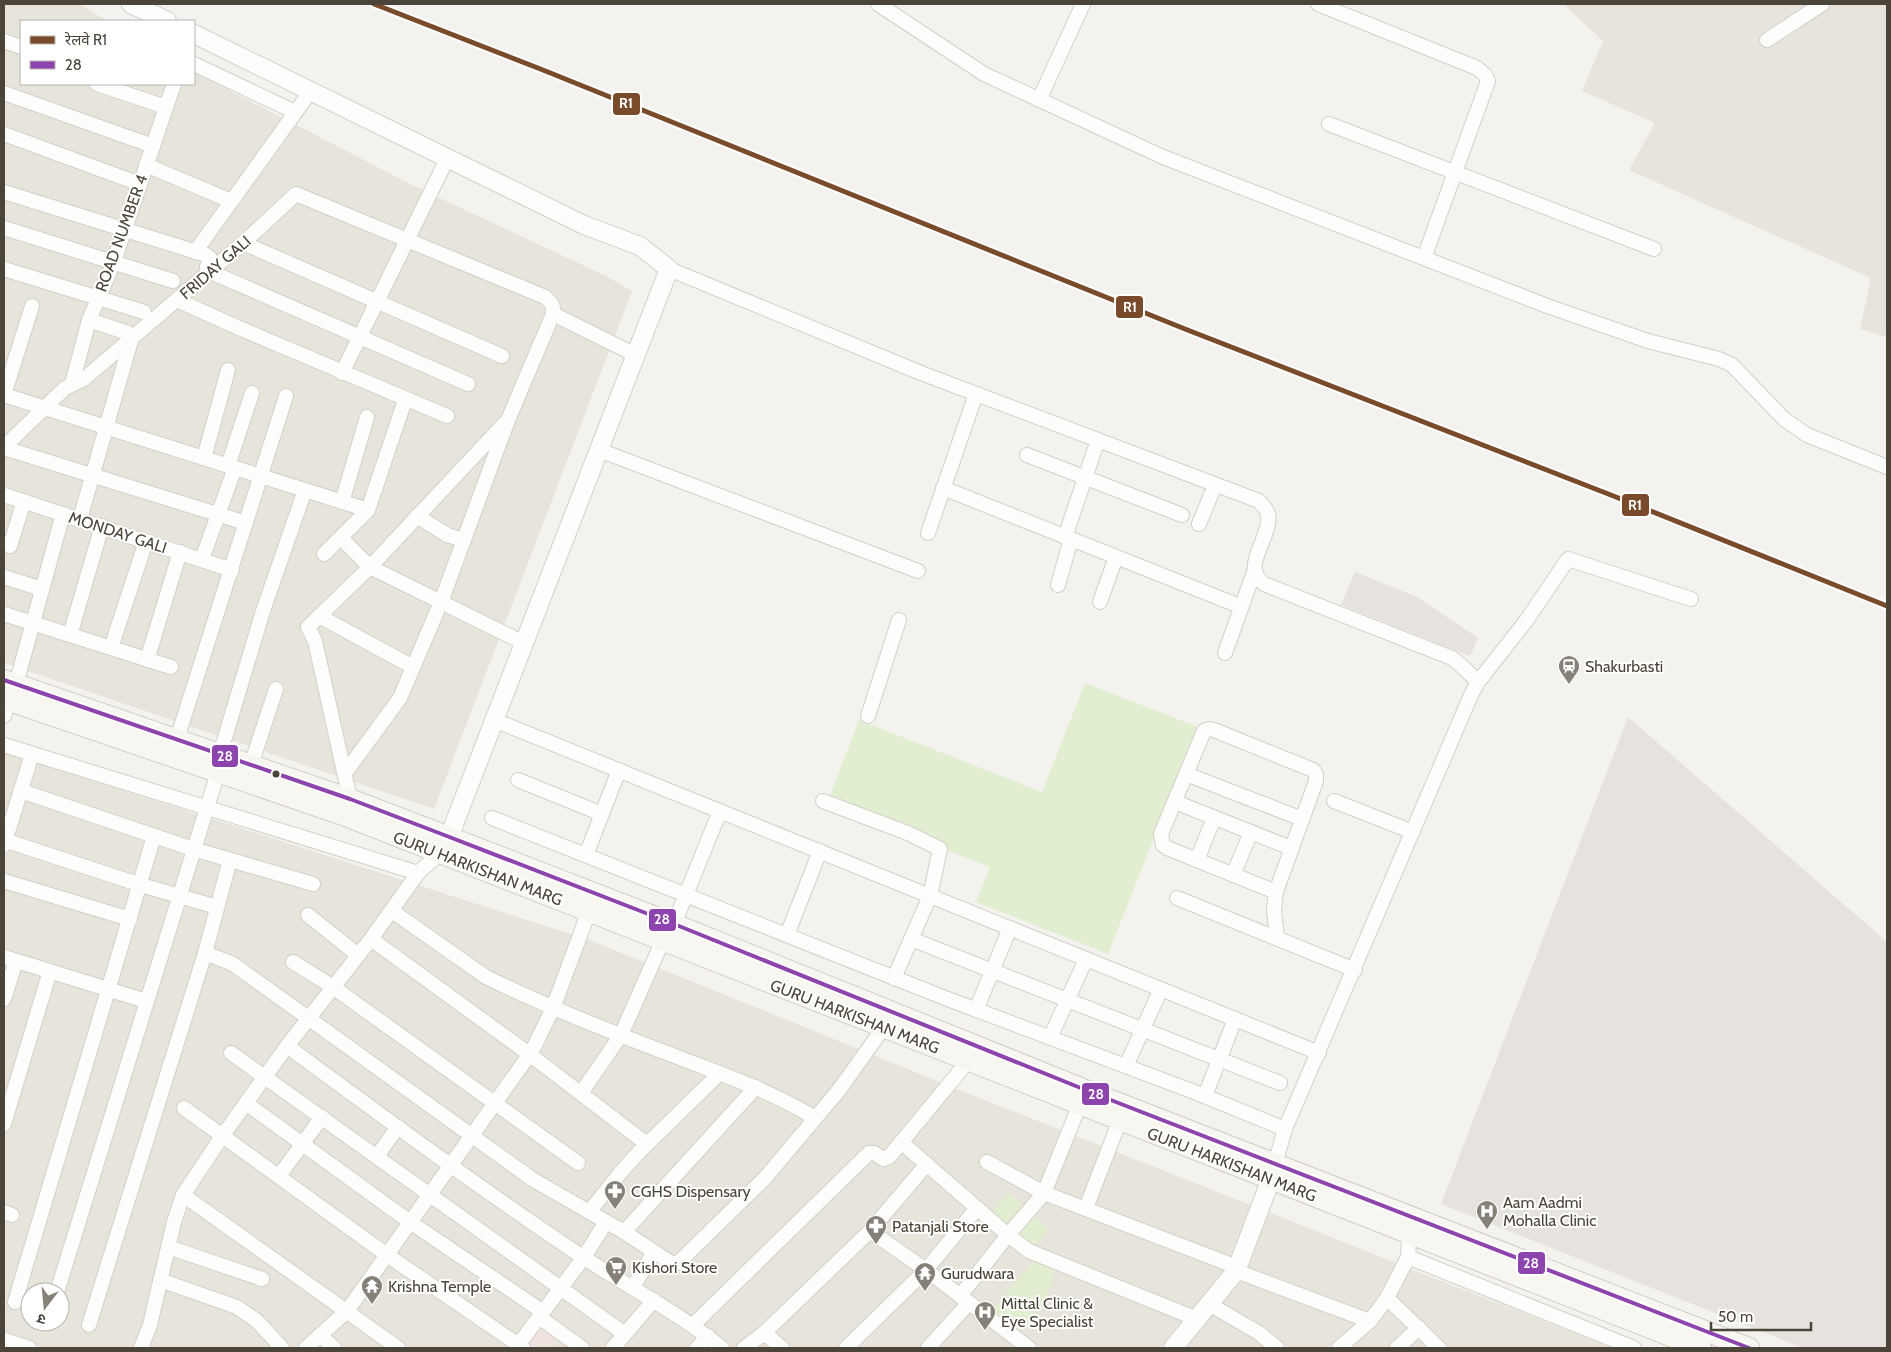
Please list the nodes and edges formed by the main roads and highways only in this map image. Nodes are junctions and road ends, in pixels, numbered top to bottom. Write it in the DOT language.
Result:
graph roads {
  1 [pos="7,696"];
  2 [pos="219,763"];
  3 [pos="447,846"];
  4 [pos="668,932"];
  5 [pos="1273,1171"];
  6 [pos="1410,1224"];
  7 [pos="1701,1348"];
  8 [pos="1749,1348"];
  1 -- 2 [label="main road, GURU HARKISHAN MARG"];
  1 -- 2 [label="main road, GURU HARKISHAN MARG"];
  2 -- 3 [label="main road, GURU HARKISHAN MARG"];
  2 -- 3 [label="main road, GURU HARKISHAN MARG"];
  3 -- 4 [label="main road, GURU HARKISHAN MARG"];
  3 -- 4 [label="main road, GURU HARKISHAN MARG"];
  4 -- 5 [label="main road, GURU HARKISHAN MARG"];
  4 -- 5 [label="main road, GURU HARKISHAN MARG"];
  5 -- 6 [label="main road, GURU HARKISHAN MARG"];
  6 -- 7 [label="main road, GURU HARKISHAN MARG"];
  6 -- 8 [label="main road, GURU HARKISHAN MARG"];
}
